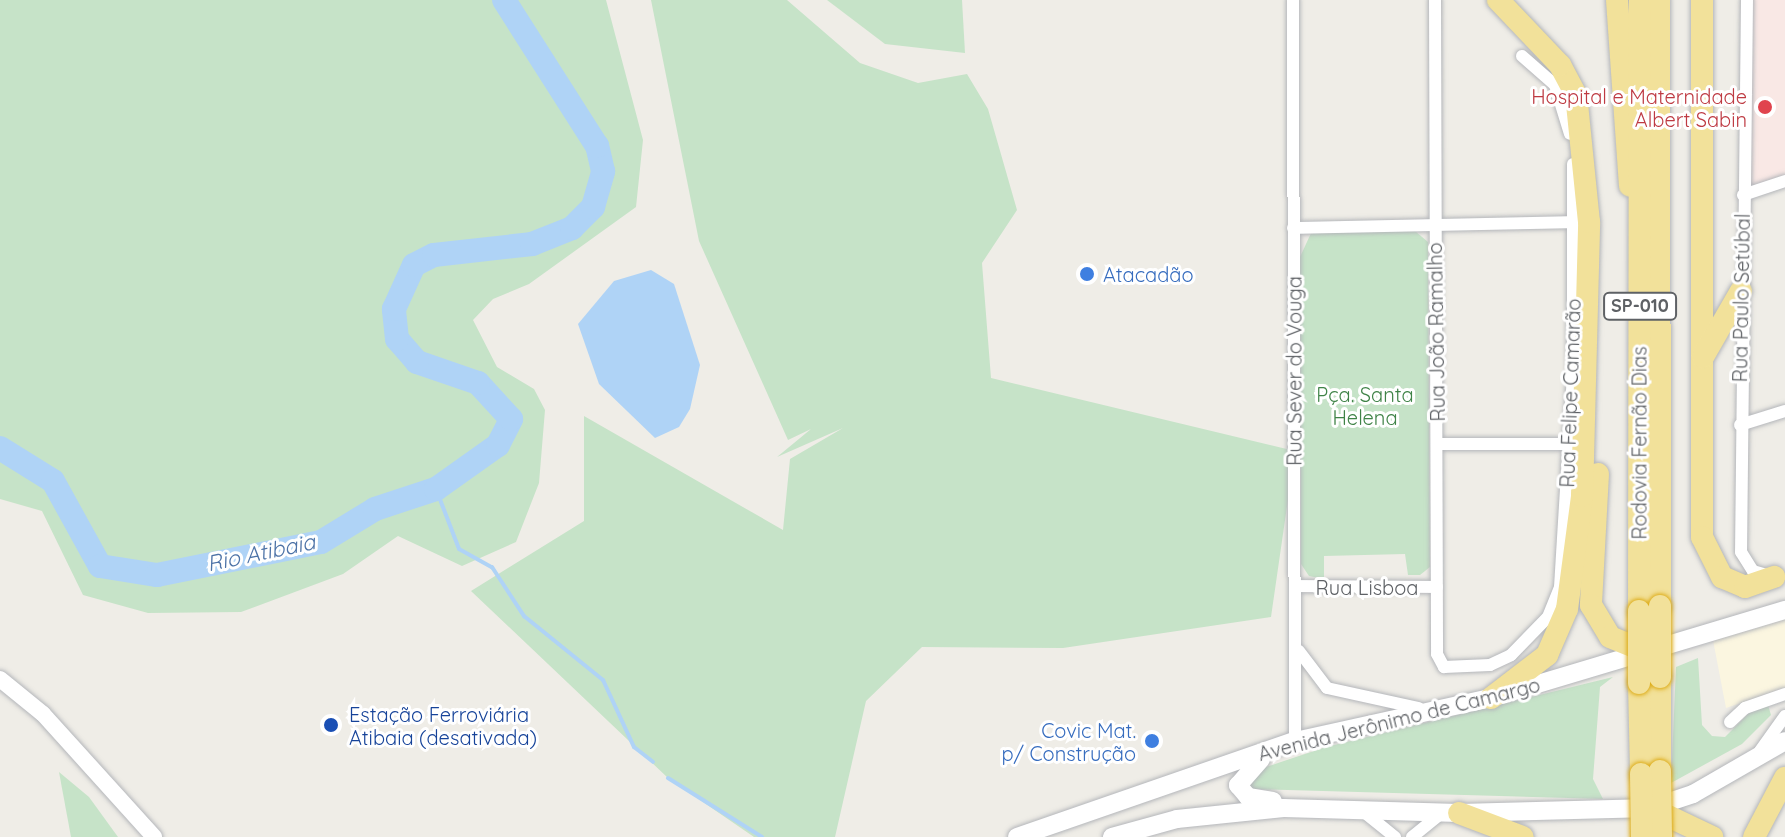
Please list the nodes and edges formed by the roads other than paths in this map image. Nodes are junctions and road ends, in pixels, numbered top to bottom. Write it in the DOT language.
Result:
graph roads {
  1 [pos="1293,0"];
  2 [pos="1435,0"];
  3 [pos="1498,0"];
  4 [pos="1517,0"];
  5 [pos="1617,0"];
  6 [pos="1640,0"];
  7 [pos="1659,0"];
  8 [pos="1702,0"];
  9 [pos="1747,0"];
  10 [pos="1522,56"];
  11 [pos="1785,181"];
  12 [pos="1743,195"];
  13 [pos="1573,222"];
  14 [pos="1435,225"];
  15 [pos="1293,228"];
  16 [pos="1640,241"];
  17 [pos="1741,291"];
  18 [pos="1703,358"];
  19 [pos="1785,411"];
  20 [pos="1740,425"];
  21 [pos="1438,444"];
  22 [pos="1569,444"];
  23 [pos="1780,576"];
  24 [pos="1296,586"];
  25 [pos="1437,587"];
  26 [pos="1649,609"];
  27 [pos="1785,610"];
  28 [pos="1296,645"];
  29 [pos="1652,654"];
  30 [pos="1439,663"];
  31 [pos="0,679"];
  32 [pos="1785,694"];
  33 [pos="1491,698"];
  34 [pos="1440,710"];
  35 [pos="1785,716"];
  36 [pos="1730,722"];
  37 [pos="1785,741"];
  38 [pos="1292,742"];
  39 [pos="1756,757"];
  40 [pos="1651,772"];
  41 [pos="1785,778"];
  42 [pos="1125,802"];
  43 [pos="1311,807"];
  44 [pos="1651,808"];
  45 [pos="1358,809"];
  46 [pos="1451,813"];
  47 [pos="154,837"];
  48 [pos="1017,837"];
  49 [pos="1051,837"];
  50 [pos="1112,837"];
  51 [pos="1395,837"];
  52 [pos="1412,837"];
  53 [pos="1523,837"];
  54 [pos="1642,837"];
  55 [pos="1661,837"];
  56 [pos="1712,837"];
  57 [pos="1754,837"];
  1 -- 15 [label="street, Rua Sever do Vouga"];
  2 -- 14 [label="street, Rua João Ramalho"];
  3 -- 33 [label="highway"];
  4 -- 29 [label="highway"];
  5 -- 16 [label="highway"];
  6 -- 16 [label="highway, Rodovia Fernão Dias / SP-010"];
  7 -- 26 [label="highway, Rodovia Fernão Dias / SP-010"];
  8 -- 18 [label="highway"];
  9 -- 12 [label="street, Rua Paulo Setúbal"];
  10 -- 13 [label="street, Rua Felipe Camarão"];
  11 -- 12 [label="street"];
  12 -- 17 [label="street, Rua Paulo Setúbal"];
  13 -- 14 [label="street"];
  13 -- 22 [label="street, Rua Felipe Camarão"];
  14 -- 15 [label="street"];
  14 -- 21 [label="street, Rua João Ramalho"];
  15 -- 24 [label="street, Rua Sever do Vouga"];
  16 -- 26 [label="highway, Rodovia Fernão Dias / SP-010"];
  17 -- 18 [label="highway"];
  17 -- 20 [label="street, Rua Paulo Setúbal"];
  18 -- 23 [label="highway"];
  19 -- 20 [label="street"];
  20 -- 23 [label="street, Rua Paulo Setúbal"];
  21 -- 22 [label="street"];
  21 -- 25 [label="street, Rua João Ramalho"];
  22 -- 30 [label="street, Rua Felipe Camarão"];
  24 -- 25 [label="street, Rua Lisboa"];
  24 -- 28 [label="street, Rua Sever do Vouga"];
  25 -- 30 [label="street, Rua João Ramalho"];
  26 -- 40 [label="highway, Rodovia Fernão Dias / SP-010, bridge"];
  27 -- 29 [label="main road, Avenida Jerônimo de Camargo"];
  28 -- 34 [label="street"];
  28 -- 38 [label="street, Rua Sever do Vouga"];
  29 -- 33 [label="main road, Avenida Jerônimo de Camargo"];
  31 -- 47 [label="street"];
  32 -- 36 [label="street"];
  33 -- 34 [label="main road, Avenida Jerônimo de Camargo"];
  34 -- 38 [label="main road, Avenida Jerônimo de Camargo"];
  35 -- 39 [label="street"];
  37 -- 39 [label="main road"];
  38 -- 42 [label="main road, Avenida Jerônimo de Camargo"];
  38 -- 43 [label="main road"];
  39 -- 44 [label="main road"];
  40 -- 54 [label="highway, Rodovia Fernão Dias / SP-010, bridge"];
  40 -- 55 [label="highway, Rodovia Fernão Dias / SP-010, bridge"];
  41 -- 57 [label="highway"];
  42 -- 48 [label="main road, Avenida Jerônimo de Camargo"];
  42 -- 49 [label="main road"];
  43 -- 45 [label="main road"];
  43 -- 50 [label="main road"];
  44 -- 46 [label="main road"];
  44 -- 56 [label="highway"];
  45 -- 46 [label="main road"];
  45 -- 51 [label="street"];
  46 -- 52 [label="street"];
  46 -- 53 [label="highway"];
}
